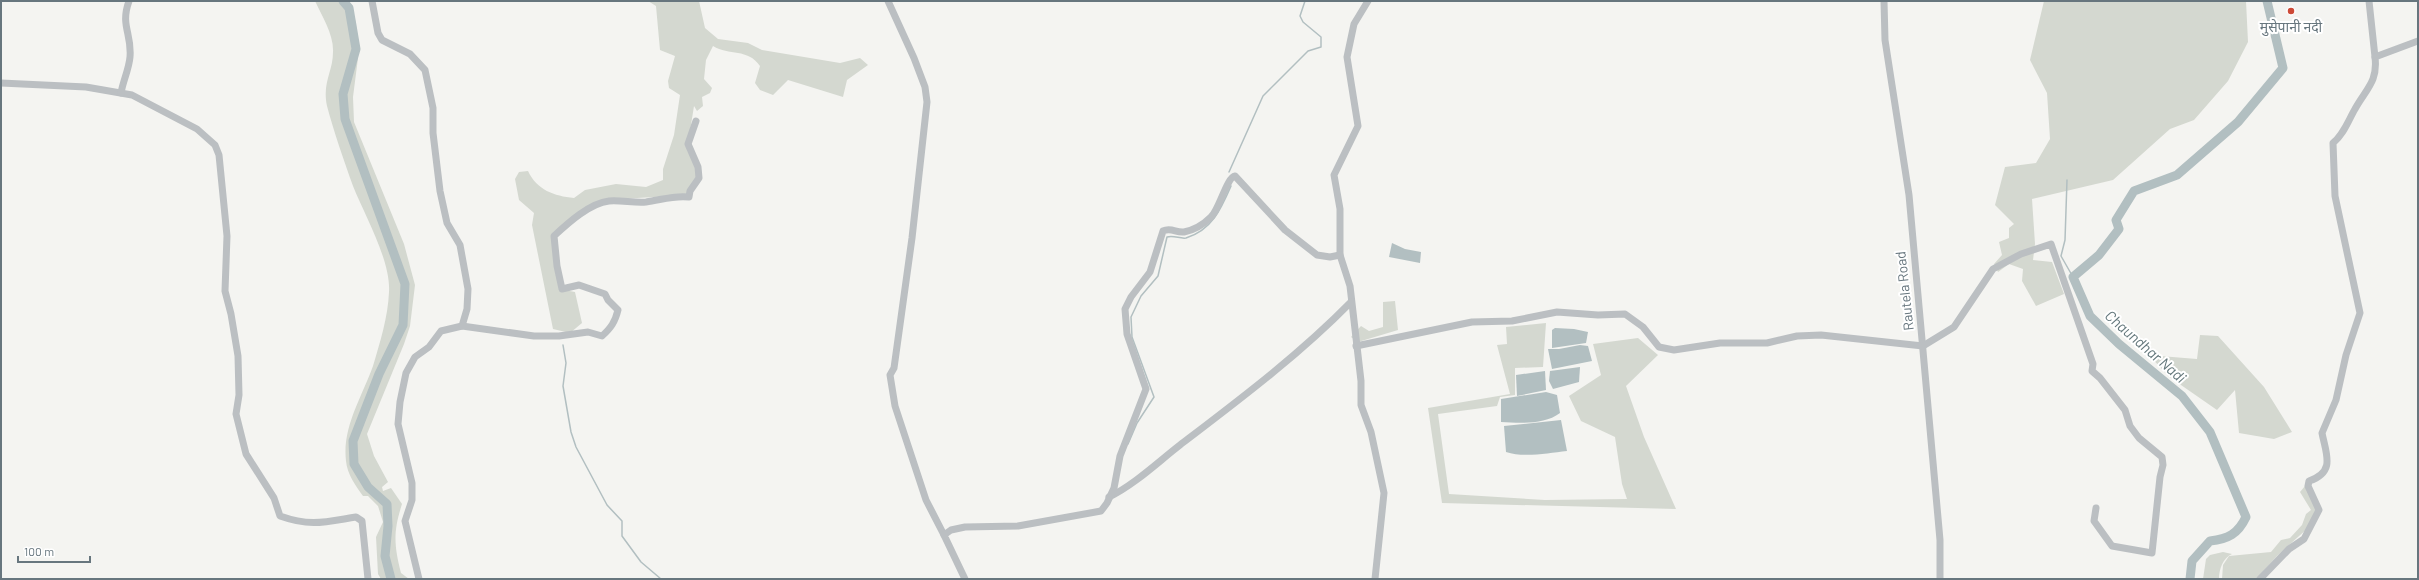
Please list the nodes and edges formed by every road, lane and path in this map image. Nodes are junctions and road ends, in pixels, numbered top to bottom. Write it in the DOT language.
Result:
graph roads {
  1 [pos="129,1"];
  2 [pos="372,1"];
  3 [pos="888,1"];
  4 [pos="1368,1"];
  5 [pos="1884,1"];
  6 [pos="2369,1"];
  7 [pos="2418,41"];
  8 [pos="2375,57"];
  9 [pos="1,83"];
  10 [pos="121,93"];
  11 [pos="696,121"];
  12 [pos="1340,255"];
  13 [pos="1351,302"];
  14 [pos="462,326"];
  15 [pos="1356,346"];
  16 [pos="1923,346"];
  17 [pos="1109,497"];
  18 [pos="2096,508"];
  19 [pos="944,535"];
  20 [pos="368,579"];
  21 [pos="419,579"];
  22 [pos="965,579"];
  23 [pos="1375,579"];
  24 [pos="1940,579"];
  25 [pos="2260,579"];
  1 -- 10 [label="street"];
  2 -- 14 [label="street"];
  3 -- 19 [label="street"];
  4 -- 12 [label="street"];
  5 -- 16 [label="street, Rautela Road"];
  6 -- 8 [label="street"];
  7 -- 8 [label="street"];
  8 -- 25 [label="street"];
  9 -- 10 [label="street"];
  10 -- 20 [label="street"];
  11 -- 14 [label="street"];
  12 -- 13 [label="street"];
  12 -- 17 [label="street"];
  13 -- 15 [label="street"];
  13 -- 17 [label="street"];
  14 -- 21 [label="street"];
  15 -- 16 [label="street"];
  15 -- 23 [label="street"];
  16 -- 18 [label="street"];
  16 -- 24 [label="street, Rautela Road"];
  17 -- 19 [label="street"];
  19 -- 22 [label="street"];
}
